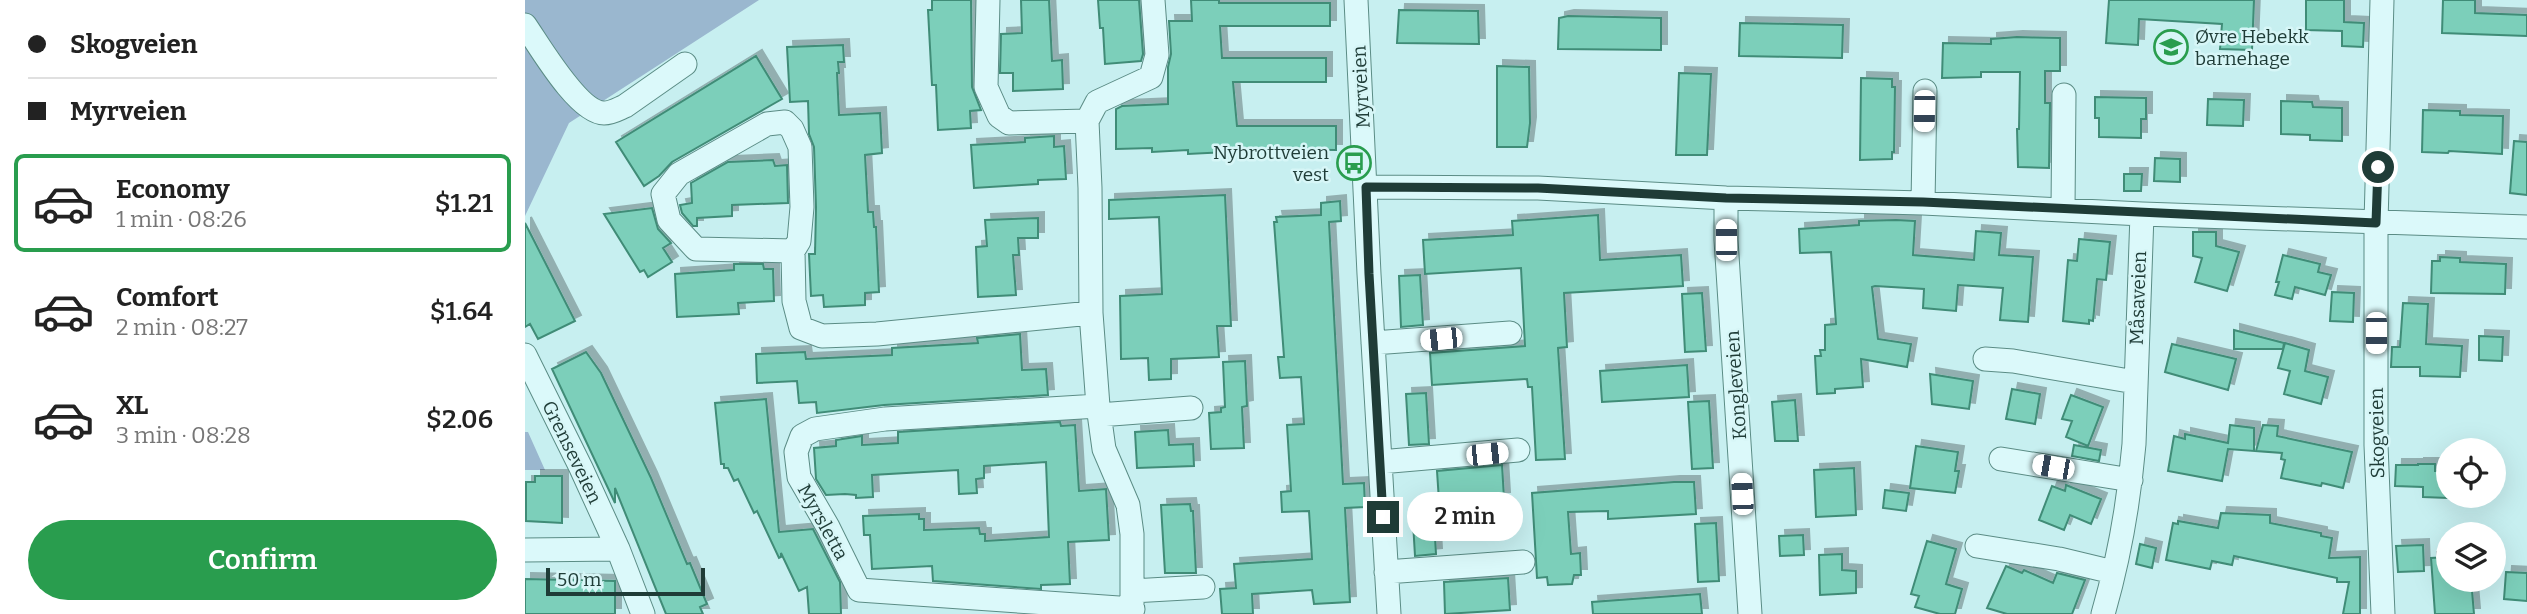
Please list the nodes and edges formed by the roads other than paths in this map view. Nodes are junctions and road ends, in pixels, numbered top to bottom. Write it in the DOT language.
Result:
graph roads {
  1 [pos="988,0"];
  2 [pos="1153,0"];
  3 [pos="1356,0"];
  4 [pos="2382,0"];
  5 [pos="525,24"];
  6 [pos="685,64"];
  7 [pos="1925,91"];
  8 [pos="2064,95"];
  9 [pos="1087,121"];
  10 [pos="1366,187"];
  11 [pos="1726,198"];
  12 [pos="1923,202"];
  13 [pos="2063,209"];
  14 [pos="2142,214"];
  15 [pos="2376,223"];
  16 [pos="2527,228"];
  17 [pos="793,251"];
  18 [pos="1091,313"];
  19 [pos="1510,333"];
  20 [pos="1373,343"];
  21 [pos="1985,359"];
  22 [pos="527,361"];
  23 [pos="2135,382"];
  24 [pos="1191,408"];
  25 [pos="1099,410"];
  26 [pos="1518,450"];
  27 [pos="2001,459"];
  28 [pos="1380,462"];
  29 [pos="2131,480"];
  30 [pos="1977,546"];
  31 [pos="618,549"];
  32 [pos="525,550"];
  33 [pos="1523,562"];
  34 [pos="1387,572"];
  35 [pos="2113,572"];
  36 [pos="1203,587"];
  37 [pos="1132,605"];
  38 [pos="643,614"];
  39 [pos="1389,614"];
  40 [pos="1750,614"];
  41 [pos="2103,614"];
  42 [pos="2383,614"];
  1 -- 9 [label="street"];
  2 -- 9 [label="street"];
  3 -- 10 [label="street, Myrveien"];
  4 -- 15 [label="street, Skogveien"];
  5 -- 6 [label="street"];
  7 -- 12 [label="street"];
  8 -- 13 [label="street"];
  9 -- 18 [label="street"];
  10 -- 11 [label="street"];
  10 -- 20 [label="street, Myrveien"];
  11 -- 12 [label="street"];
  11 -- 40 [label="street, Kongleveien"];
  12 -- 13 [label="street"];
  13 -- 14 [label="street"];
  14 -- 15 [label="street"];
  14 -- 23 [label="street, Måsaveien"];
  15 -- 16 [label="street"];
  15 -- 42 [label="street, Skogveien"];
  17 -- 17 [label="street"];
  17 -- 18 [label="street"];
  18 -- 25 [label="street"];
  19 -- 20 [label="street"];
  20 -- 28 [label="street, Myrveien"];
  21 -- 23 [label="street"];
  22 -- 31 [label="street, Grenseveien"];
  23 -- 29 [label="street, Måsaveien"];
  24 -- 25 [label="street"];
  25 -- 37 [label="street"];
  25 -- 37 [label="street, Myrsletta"];
  26 -- 28 [label="street"];
  27 -- 29 [label="street"];
  28 -- 34 [label="street, Myrveien"];
  29 -- 35 [label="street, Måsaveien"];
  30 -- 35 [label="street"];
  31 -- 32 [label="street"];
  31 -- 38 [label="street, Grenseveien"];
  33 -- 34 [label="street"];
  34 -- 39 [label="street, Myrveien"];
  35 -- 41 [label="street, Måsaveien"];
  36 -- 37 [label="street, Myrsletta"];
}
